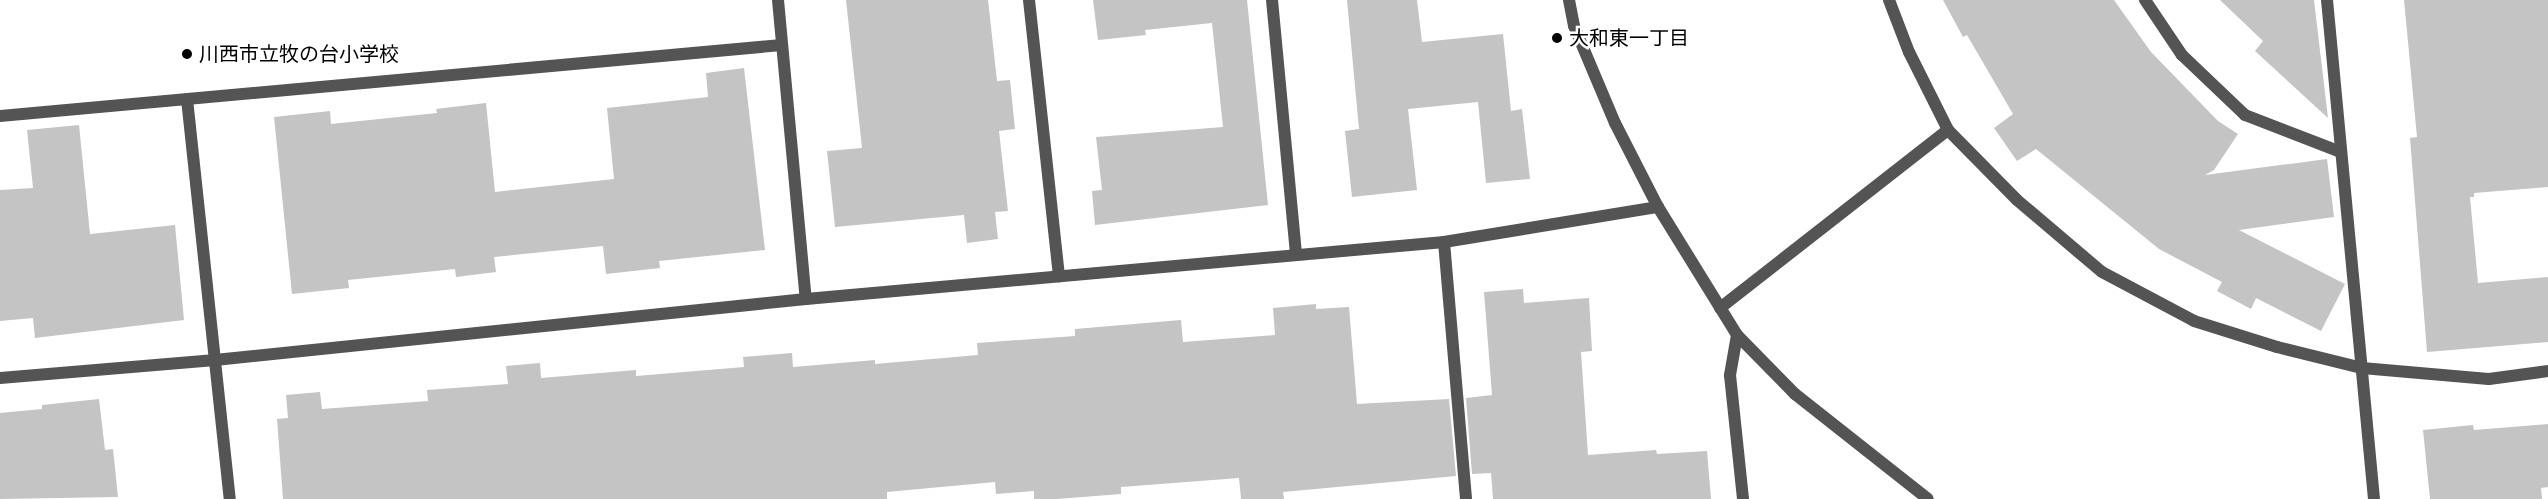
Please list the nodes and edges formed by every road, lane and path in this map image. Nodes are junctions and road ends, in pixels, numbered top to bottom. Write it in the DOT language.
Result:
graph roads {
  1 [pos="778,0"];
  2 [pos="1029,0"];
  3 [pos="1272,0"];
  4 [pos="1569,0"];
  5 [pos="1890,0"];
  6 [pos="2145,0"];
  7 [pos="2327,0"];
  8 [pos="782,45"];
  9 [pos="187,99"];
  10 [pos="0,117"];
  11 [pos="1948,130"];
  12 [pos="2342,152"];
  13 [pos="1658,207"];
  14 [pos="1444,242"];
  15 [pos="1296,254"];
  16 [pos="1059,276"];
  17 [pos="806,299"];
  18 [pos="1720,308"];
  19 [pos="1737,335"];
  20 [pos="215,360"];
  21 [pos="2362,368"];
  22 [pos="2548,371"];
  23 [pos="0,378"];
  24 [pos="230,499"];
  25 [pos="1466,499"];
  26 [pos="1743,499"];
  27 [pos="1928,499"];
  28 [pos="2374,499"];
  1 -- 8 [label="street"];
  2 -- 16 [label="street"];
  3 -- 15 [label="street"];
  4 -- 13 [label="street"];
  5 -- 11 [label="street"];
  6 -- 12 [label="street"];
  7 -- 12 [label="street"];
  8 -- 9 [label="street"];
  8 -- 17 [label="street"];
  9 -- 10 [label="street"];
  9 -- 20 [label="street"];
  11 -- 18 [label="street"];
  11 -- 21 [label="street"];
  12 -- 21 [label="street"];
  13 -- 14 [label="street"];
  13 -- 18 [label="street"];
  14 -- 15 [label="street"];
  14 -- 25 [label="street"];
  15 -- 16 [label="street"];
  16 -- 17 [label="street"];
  17 -- 20 [label="street"];
  18 -- 19 [label="street"];
  19 -- 26 [label="street"];
  19 -- 27 [label="street"];
  20 -- 23 [label="street"];
  20 -- 24 [label="street"];
  21 -- 22 [label="street"];
  21 -- 28 [label="street"];
}
